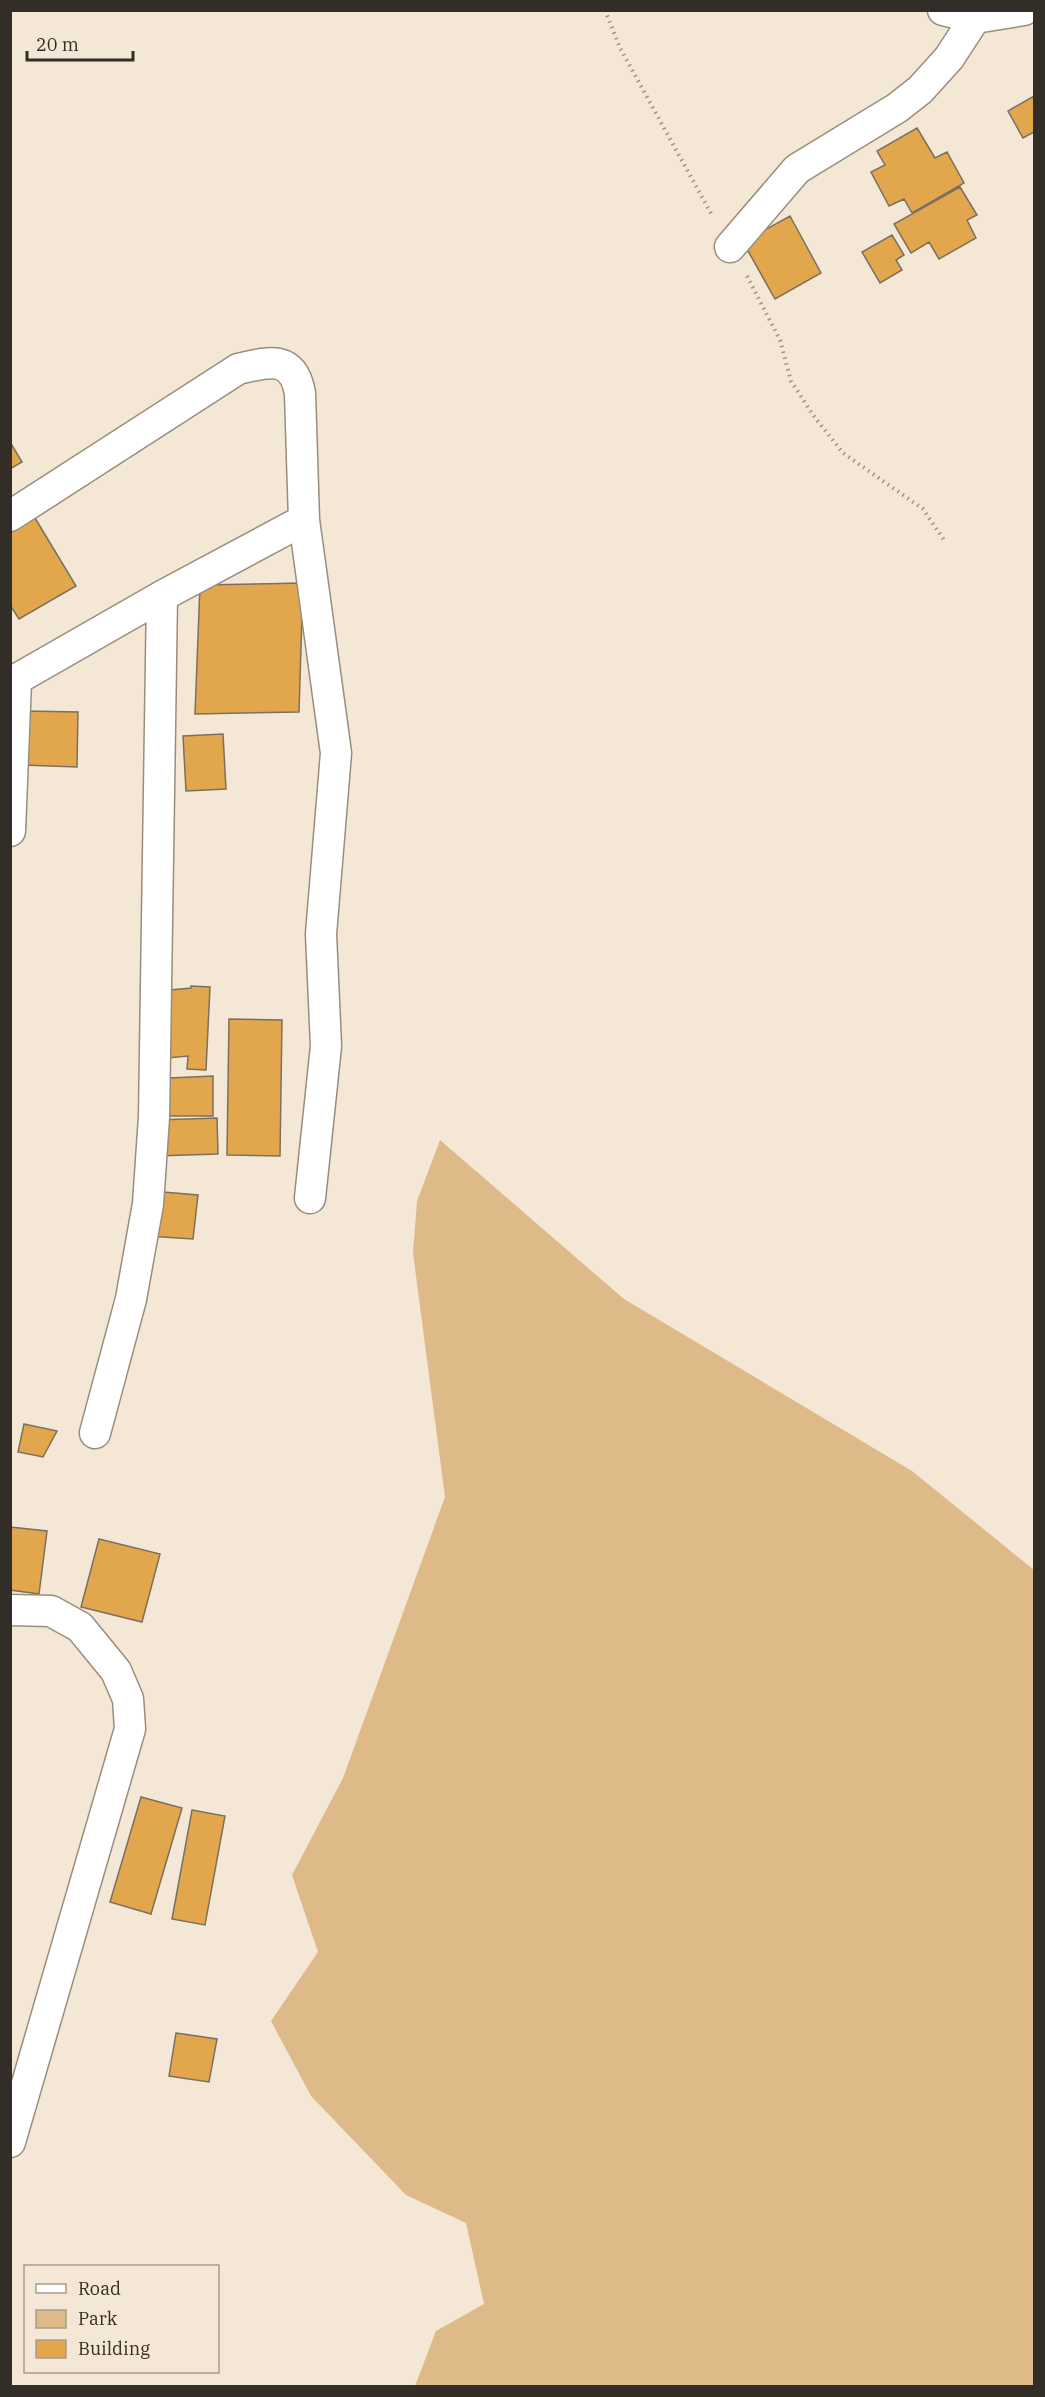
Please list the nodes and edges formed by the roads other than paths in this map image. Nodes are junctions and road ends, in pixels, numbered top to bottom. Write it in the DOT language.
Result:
graph roads {
  1 [pos="943,10"];
  2 [pos="1024,10"];
  3 [pos="975,18"];
  4 [pos="730,247"];
  5 [pos="10,516"];
  6 [pos="304,520"];
  7 [pos="162,596"];
  8 [pos="13,682"];
  9 [pos="10,831"];
  10 [pos="310,1198"];
  11 [pos="95,1433"];
  12 [pos="10,1610"];
  13 [pos="10,2142"];
  1 -- 3 [label="street"];
  2 -- 3 [label="street"];
  3 -- 4 [label="street"];
  5 -- 6 [label="street"];
  6 -- 7 [label="street"];
  6 -- 10 [label="street"];
  7 -- 8 [label="street"];
  7 -- 11 [label="street"];
  8 -- 9 [label="street"];
  12 -- 13 [label="street"];
}
